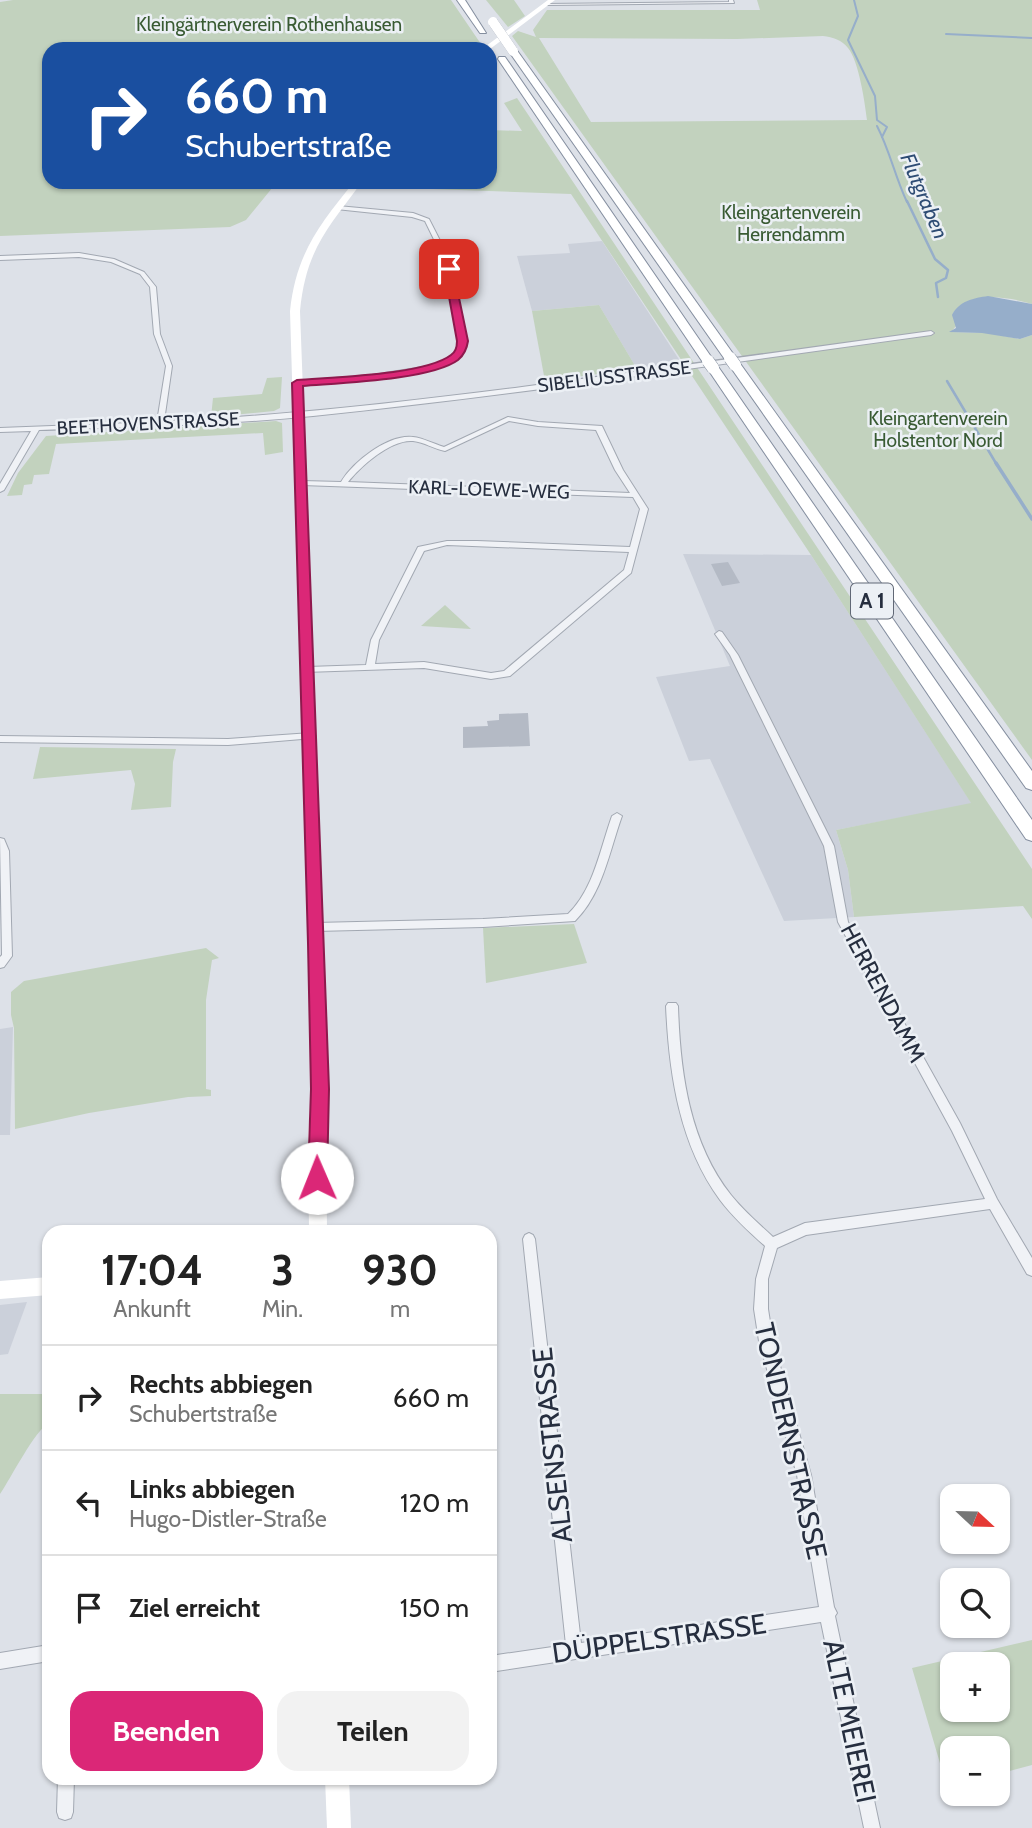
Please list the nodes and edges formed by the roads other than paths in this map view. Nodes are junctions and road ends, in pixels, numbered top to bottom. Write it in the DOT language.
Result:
graph roads {
  1 [pos="461,0"];
  2 [pos="732,0"];
  3 [pos="550,2"];
  4 [pos="669,2"];
  5 [pos="485,11"];
  6 [pos="490,42"];
  7 [pos="496,42"];
  8 [pos="497,52"];
  9 [pos="353,189"];
  10 [pos="338,208"];
  11 [pos="0,258"];
  12 [pos="931,333"];
  13 [pos="710,364"];
  14 [pos="297,383"];
  15 [pos="296,414"];
  16 [pos="160,424"];
  17 [pos="36,429"];
  18 [pos="0,430"];
  19 [pos="302,483"];
  20 [pos="344,484"];
  21 [pos="0,490"];
  22 [pos="634,495"];
  23 [pos="634,550"];
  24 [pos="719,634"];
  25 [pos="370,666"];
  26 [pos="308,670"];
  27 [pos="311,736"];
  28 [pos="0,739"];
  29 [pos="1032,784"];
  30 [pos="617,816"];
  31 [pos="1032,834"];
  32 [pos="0,842"];
  33 [pos="315,927"];
  34 [pos="0,964"];
  35 [pos="672,1006"];
  36 [pos="993,1203"];
  37 [pos="318,1225"];
  38 [pos="529,1240"];
  39 [pos="772,1244"];
  40 [pos="1032,1270"];
  41 [pos="42,1287"];
  42 [pos="0,1290"];
  43 [pos="828,1614"];
  44 [pos="574,1650"];
  45 [pos="42,1654"];
  46 [pos="0,1661"];
  47 [pos="497,1663"];
  48 [pos="66,1785"];
  49 [pos="337,1785"];
  50 [pos="65,1812"];
  51 [pos="339,1828"];
  52 [pos="872,1828"];
  1 -- 6 [label="highway, A 1"];
  2 -- 4 [label="street"];
  3 -- 4 [label="street"];
  3 -- 7 [label="main road"];
  5 -- 29 [label="highway, A 1, bridge"];
  8 -- 13 [label="highway, A 1"];
  9 -- 10 [label="main road"];
  10 -- 14 [label="main road"];
  10 -- 14 [label="street"];
  11 -- 16 [label="street"];
  12 -- 15 [label="street, SIBELIUSSTRASSE"];
  13 -- 31 [label="highway, A 1"];
  14 -- 15 [label="main road"];
  15 -- 16 [label="street, BEETHOVENSTRASSE"];
  15 -- 19 [label="main road"];
  16 -- 17 [label="street, BEETHOVENSTRASSE"];
  17 -- 18 [label="street, BEETHOVENSTRASSE"];
  17 -- 21 [label="street"];
  19 -- 20 [label="street, KARL-LOEWE-WEG"];
  19 -- 26 [label="main road"];
  20 -- 22 [label="street, KARL-LOEWE-WEG"];
  20 -- 22 [label="street, KARL-LOEWE-WEG"];
  22 -- 23 [label="street, KARL-LOEWE-WEG"];
  23 -- 25 [label="street, KARL-LOEWE-WEG"];
  23 -- 25 [label="street"];
  24 -- 36 [label="street, HERRENDAMM"];
  25 -- 26 [label="street, KARL-LOEWE-WEG"];
  26 -- 27 [label="main road"];
  27 -- 28 [label="street"];
  27 -- 33 [label="main road"];
  30 -- 33 [label="street"];
  32 -- 34 [label="street"];
  33 -- 37 [label="main road"];
  35 -- 39 [label="street"];
  36 -- 39 [label="street"];
  36 -- 40 [label="street, HERRENDAMM"];
  38 -- 44 [label="street, ALSENSTRASSE"];
  39 -- 43 [label="street, TONDERNSTRASSE"];
  41 -- 42 [label="main road"];
  43 -- 44 [label="street, DÜPPELSTRASSE"];
  43 -- 52 [label="street, ALTE MEIEREI"];
  44 -- 47 [label="street, DÜPPELSTRASSE"];
  45 -- 46 [label="street"];
  48 -- 50 [label="street"];
  49 -- 51 [label="main road"];
}
